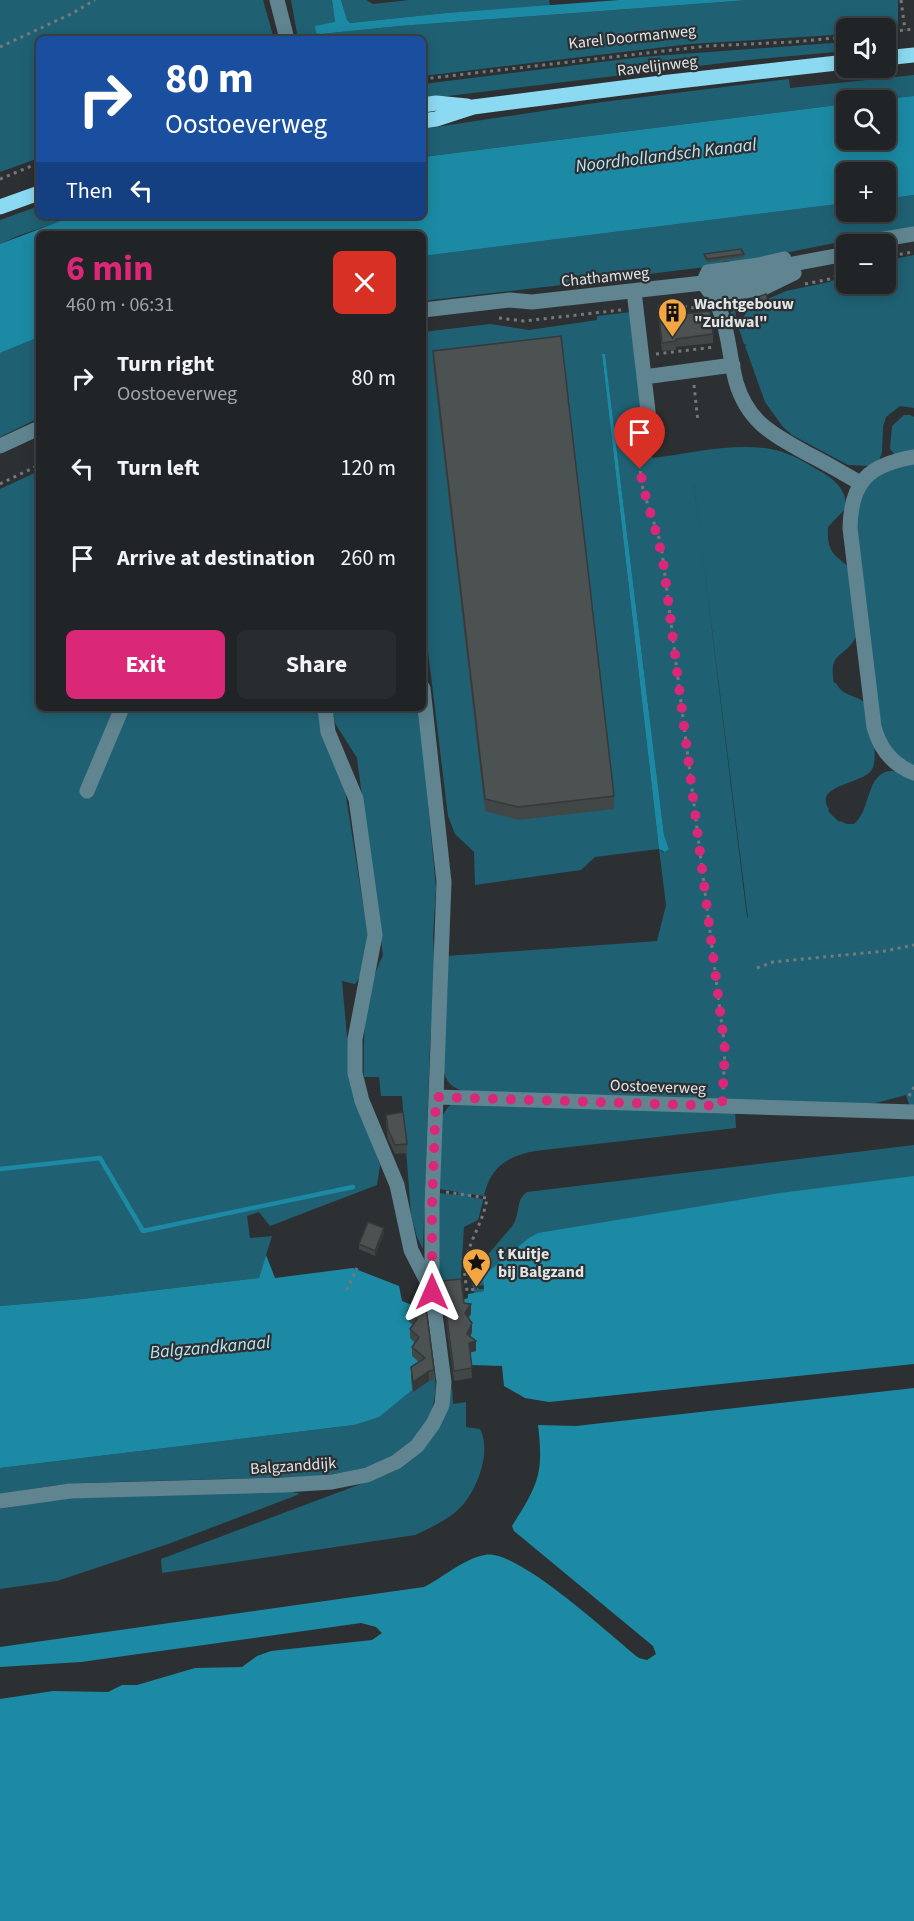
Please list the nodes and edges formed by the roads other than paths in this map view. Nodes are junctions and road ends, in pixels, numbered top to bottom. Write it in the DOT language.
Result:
graph roads {
  1 [pos="277,0"];
  2 [pos="286,36"];
  3 [pos="914,56"];
  4 [pos="896,57"];
  5 [pos="836,63"];
  6 [pos="426,105"];
  7 [pos="473,107"];
  8 [pos="426,121"];
  9 [pos="36,194"];
  10 [pos="0,207"];
  11 [pos="914,236"];
  12 [pos="896,238"];
  13 [pos="896,242"];
  14 [pos="836,248"];
  15 [pos="836,257"];
  16 [pos="836,262"];
  17 [pos="703,283"];
  18 [pos="634,291"];
  19 [pos="718,302"];
  20 [pos="426,310"];
  21 [pos="733,365"];
  22 [pos="644,376"];
  23 [pos="36,429"];
  24 [pos="643,430"];
  25 [pos="0,446"];
  26 [pos="914,457"];
  27 [pos="860,483"];
  28 [pos="121,711"];
  29 [pos="325,711"];
  30 [pos="425,711"];
  31 [pos="914,773"];
  32 [pos="87,791"];
  33 [pos="436,1097"];
  34 [pos="914,1112"];
  35 [pos="432,1292"];
  36 [pos="0,1501"];
  1 -- 2 [label="street"];
  3 -- 4 [label="main road"];
  5 -- 7 [label="main road, Ravelijnweg"];
  6 -- 7 [label="main road"];
  7 -- 8 [label="main road"];
  9 -- 10 [label="main road"];
  11 -- 12 [label="street"];
  11 -- 13 [label="street"];
  14 -- 17 [label="street, Chathamweg"];
  15 -- 17 [label="street, Chathamweg"];
  16 -- 19 [label="street, Chathamweg"];
  17 -- 18 [label="street, Chathamweg"];
  17 -- 19 [label="street"];
  18 -- 20 [label="street, Chathamweg"];
  18 -- 22 [label="street"];
  19 -- 21 [label="street"];
  21 -- 22 [label="street"];
  21 -- 27 [label="street"];
  22 -- 24 [label="street"];
  23 -- 25 [label="street"];
  26 -- 27 [label="street"];
  27 -- 31 [label="street"];
  28 -- 32 [label="street"];
  29 -- 35 [label="street"];
  30 -- 33 [label="street"];
  33 -- 34 [label="street, Oostoeverweg"];
  33 -- 35 [label="street"];
  35 -- 36 [label="street, Balgzanddijk"];
}
